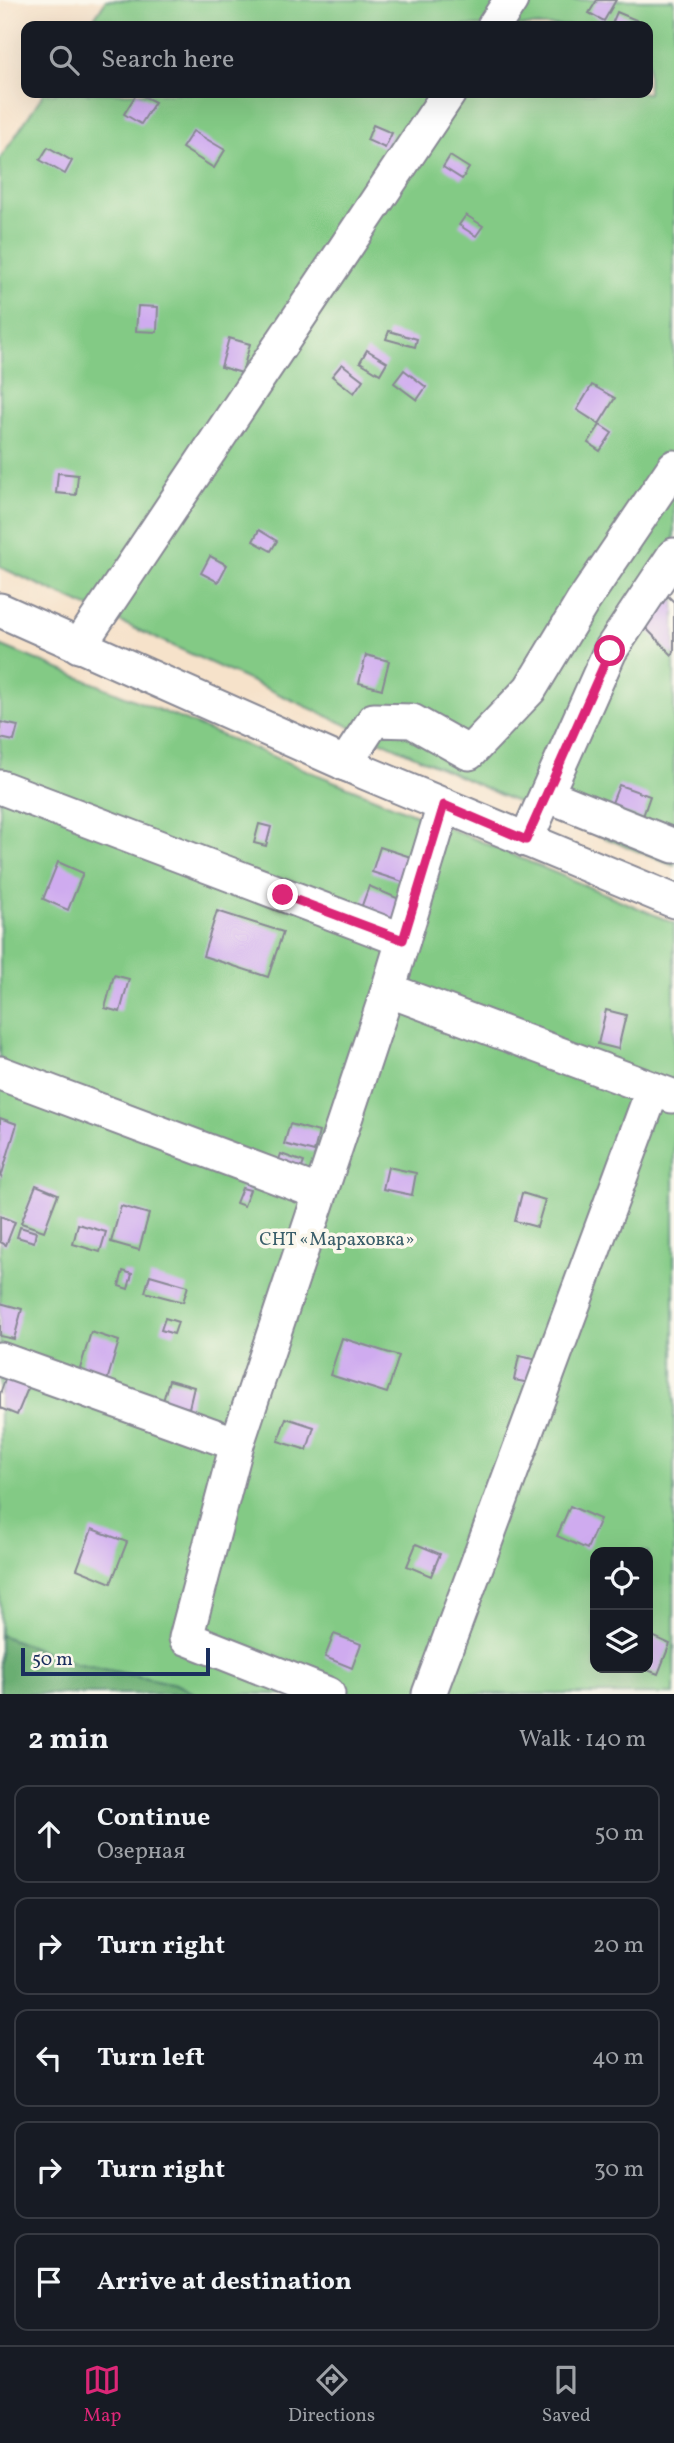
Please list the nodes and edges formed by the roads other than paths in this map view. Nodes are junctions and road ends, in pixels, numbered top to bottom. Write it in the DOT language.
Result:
graph roads {
  1 [pos="511,0"];
  2 [pos="497,21"];
  3 [pos="446,98"];
  4 [pos="674,467"];
  5 [pos="674,555"];
  6 [pos="0,610"];
  7 [pos="79,646"];
  8 [pos="345,764"];
  9 [pos="0,787"];
  10 [pos="547,796"];
  11 [pos="444,805"];
  12 [pos="526,840"];
  13 [pos="674,846"];
  14 [pos="674,901"];
  15 [pos="403,940"];
  16 [pos="387,990"];
  17 [pos="0,1073"];
  18 [pos="664,1093"];
  19 [pos="320,1194"];
  20 [pos="0,1359"];
  21 [pos="237,1444"];
  22 [pos="328,1694"];
  23 [pos="429,1694"];
  1 -- 2 [label="street"];
  3 -- 7 [label="street"];
  4 -- 8 [label="street"];
  5 -- 10 [label="street"];
  6 -- 7 [label="street"];
  7 -- 8 [label="street"];
  8 -- 11 [label="street"];
  9 -- 15 [label="street"];
  10 -- 12 [label="street"];
  10 -- 13 [label="street"];
  11 -- 12 [label="street"];
  11 -- 15 [label="street"];
  12 -- 14 [label="street"];
  15 -- 16 [label="street"];
  16 -- 18 [label="street"];
  16 -- 19 [label="street"];
  17 -- 19 [label="street"];
  18 -- 23 [label="street"];
  19 -- 21 [label="street"];
  20 -- 21 [label="street"];
  21 -- 22 [label="street"];
}
